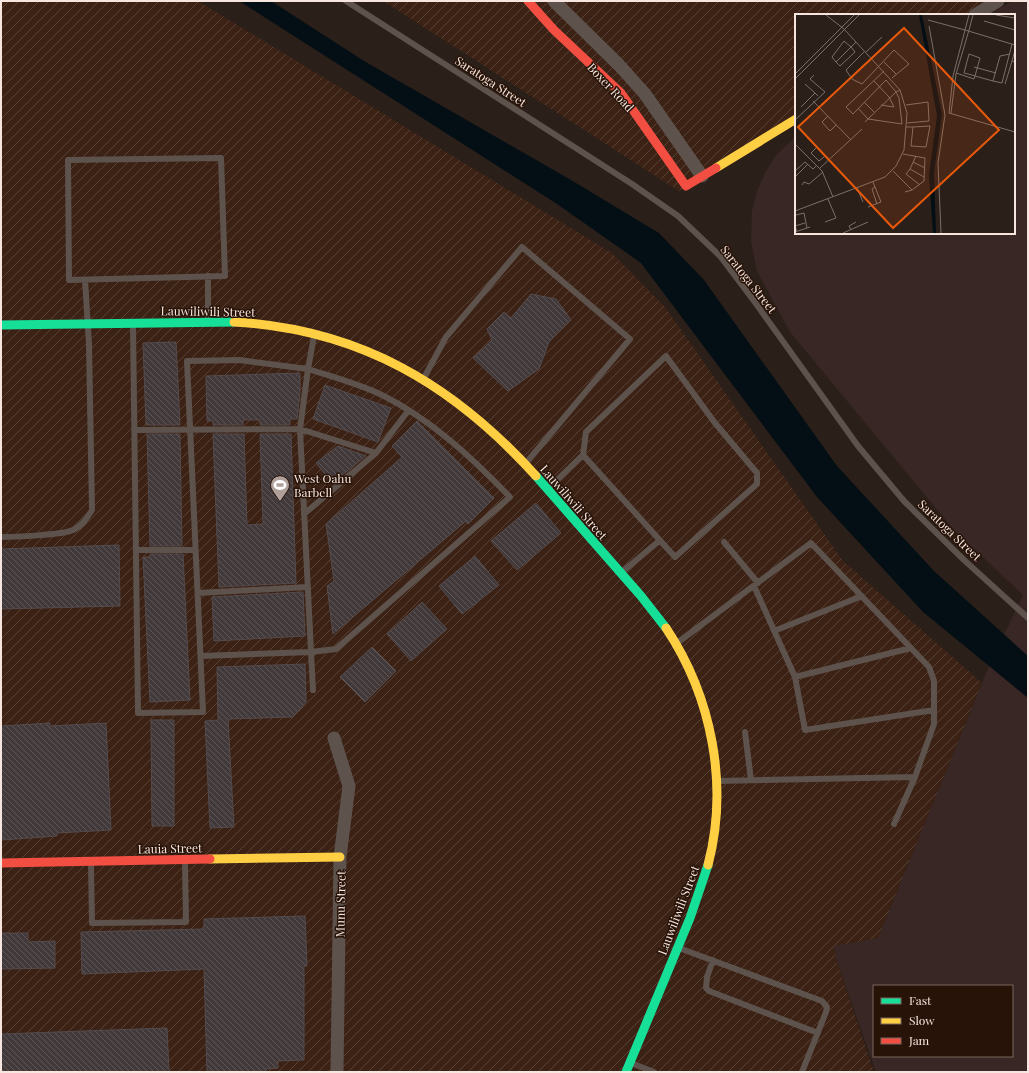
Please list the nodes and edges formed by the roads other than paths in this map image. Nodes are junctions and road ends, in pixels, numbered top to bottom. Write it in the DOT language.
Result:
graph roads {
  1 [pos="346,1"];
  2 [pos="528,1"];
  3 [pos="554,1"];
  4 [pos="998,1"];
  5 [pos="977,14"];
  6 [pos="795,120"];
  7 [pos="702,176"];
  8 [pos="208,276"];
  9 [pos="85,280"];
  10 [pos="208,321"];
  11 [pos="133,322"];
  12 [pos="88,323"];
  13 [pos="1,325"];
  14 [pos="315,334"];
  15 [pos="308,370"];
  16 [pos="424,379"];
  17 [pos="408,411"];
  18 [pos="300,429"];
  19 [pos="135,430"];
  20 [pos="189,430"];
  21 [pos="376,453"];
  22 [pos="584,455"];
  23 [pos="525,464"];
  24 [pos="547,490"];
  25 [pos="304,514"];
  26 [pos="1,537"];
  27 [pos="659,541"];
  28 [pos="724,542"];
  29 [pos="137,550"];
  30 [pos="195,550"];
  31 [pos="621,573"];
  32 [pos="756,584"];
  33 [pos="308,587"];
  34 [pos="198,593"];
  35 [pos="862,596"];
  36 [pos="1028,618"];
  37 [pos="774,631"];
  38 [pos="676,644"];
  39 [pos="911,648"];
  40 [pos="311,652"];
  41 [pos="201,656"];
  42 [pos="795,677"];
  43 [pos="313,690"];
  44 [pos="934,710"];
  45 [pos="745,732"];
  46 [pos="334,738"];
  47 [pos="915,777"];
  48 [pos="751,780"];
  49 [pos="718,781"];
  50 [pos="894,824"];
  51 [pos="340,857"];
  52 [pos="185,860"];
  53 [pos="91,862"];
  54 [pos="1,863"];
  55 [pos="678,947"];
  56 [pos="714,960"];
  57 [pos="818,1034"];
  58 [pos="630,1062"];
  59 [pos="337,1072"];
  60 [pos="626,1072"];
  61 [pos="654,1072"];
  62 [pos="802,1072"];
  1 -- 36 [label="lane, Saratoga Street"];
  2 -- 7 [label="street, Boxer Road"];
  3 -- 7 [label="street, Boxer Road"];
  4 -- 5 [label="street"];
  6 -- 7 [label="street, Boxer Road"];
  8 -- 9 [label="lane"];
  8 -- 9 [label="lane"];
  8 -- 10 [label="lane"];
  9 -- 12 [label="lane"];
  10 -- 11 [label="street, Lauwiliwili Street"];
  10 -- 14 [label="street, Lauwiliwili Street"];
  11 -- 12 [label="street, Lauwiliwili Street"];
  11 -- 19 [label="lane"];
  12 -- 13 [label="street, Lauwiliwili Street"];
  12 -- 26 [label="lane"];
  14 -- 15 [label="lane"];
  14 -- 16 [label="street, Lauwiliwili Street"];
  15 -- 17 [label="lane"];
  15 -- 18 [label="lane"];
  15 -- 20 [label="lane"];
  16 -- 23 [label="street, Lauwiliwili Street"];
  16 -- 23 [label="lane"];
  17 -- 21 [label="lane"];
  17 -- 40 [label="lane"];
  18 -- 20 [label="lane"];
  18 -- 21 [label="lane"];
  18 -- 25 [label="lane"];
  19 -- 20 [label="lane"];
  19 -- 29 [label="lane"];
  20 -- 30 [label="lane"];
  21 -- 25 [label="lane"];
  22 -- 24 [label="lane"];
  22 -- 27 [label="lane"];
  22 -- 27 [label="lane"];
  23 -- 24 [label="street, Lauwiliwili Street"];
  24 -- 31 [label="street, Lauwiliwili Street"];
  25 -- 33 [label="lane"];
  27 -- 31 [label="lane"];
  28 -- 32 [label="lane"];
  29 -- 30 [label="lane"];
  29 -- 41 [label="lane"];
  30 -- 34 [label="lane"];
  31 -- 38 [label="street, Lauwiliwili Street"];
  32 -- 35 [label="lane"];
  32 -- 37 [label="lane"];
  32 -- 38 [label="lane"];
  33 -- 34 [label="lane"];
  33 -- 40 [label="lane"];
  34 -- 41 [label="lane"];
  35 -- 37 [label="lane"];
  35 -- 39 [label="lane"];
  37 -- 42 [label="lane"];
  38 -- 49 [label="street, Lauwiliwili Street"];
  39 -- 42 [label="lane"];
  39 -- 44 [label="lane"];
  40 -- 41 [label="lane"];
  40 -- 43 [label="lane"];
  42 -- 44 [label="lane"];
  44 -- 47 [label="lane"];
  45 -- 48 [label="lane"];
  46 -- 51 [label="street, Munu Street"];
  47 -- 48 [label="lane"];
  47 -- 50 [label="lane"];
  48 -- 49 [label="lane"];
  49 -- 55 [label="street, Lauwiliwili Street"];
  51 -- 52 [label="street, Lauia Street"];
  51 -- 59 [label="street, Munu Street"];
  52 -- 53 [label="street, Lauia Street"];
  52 -- 53 [label="lane"];
  53 -- 54 [label="street, Lauia Street"];
  55 -- 56 [label="lane"];
  55 -- 58 [label="street, Lauwiliwili Street"];
  56 -- 57 [label="lane"];
  56 -- 57 [label="lane"];
  57 -- 62 [label="lane"];
  58 -- 60 [label="street, Lauwiliwili Street"];
  58 -- 61 [label="lane"];
}
